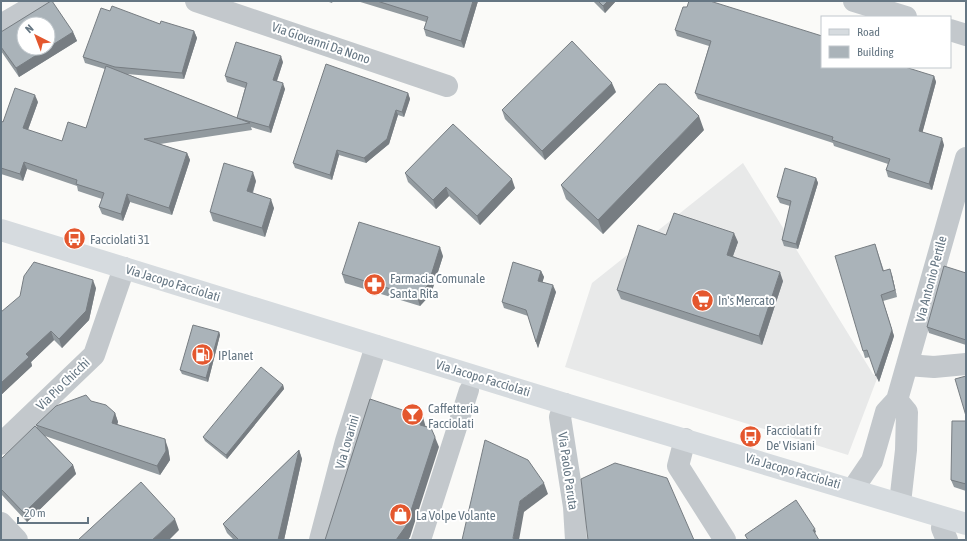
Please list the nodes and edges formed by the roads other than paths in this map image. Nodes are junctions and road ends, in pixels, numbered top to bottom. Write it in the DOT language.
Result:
graph roads {
  1 [pos="42,1"];
  2 [pos="196,1"];
  3 [pos="854,1"];
  4 [pos="903,16"];
  5 [pos="1,25"];
  6 [pos="951,30"];
  7 [pos="966,35"];
  8 [pos="447,86"];
  9 [pos="966,158"];
  10 [pos="1,230"];
  11 [pos="124,268"];
  12 [pos="376,346"];
  13 [pos="966,364"];
  14 [pos="907,365"];
  15 [pos="469,390"];
  16 [pos="897,400"];
  17 [pos="564,404"];
  18 [pos="685,439"];
  19 [pos="1,444"];
  20 [pos="872,461"];
  21 [pos="853,489"];
  22 [pos="875,495"];
  23 [pos="900,503"];
  24 [pos="944,518"];
  25 [pos="1,523"];
  26 [pos="966,524"];
  27 [pos="17,540"];
  28 [pos="320,540"];
  29 [pos="421,540"];
  30 [pos="576,540"];
  31 [pos="725,540"];
  32 [pos="947,540"];
  1 -- 5 [label="street"];
  2 -- 8 [label="street, Via Giovanni Da Nono"];
  3 -- 4 [label="street"];
  6 -- 7 [label="street"];
  9 -- 14 [label="street, Via Antonio Pertile"];
  10 -- 11 [label="main road, Via Jacopo Facciolati"];
  11 -- 12 [label="main road, Via Jacopo Facciolati"];
  11 -- 19 [label="street, Via Pio Chicchi"];
  12 -- 17 [label="main road, Via Jacopo Facciolati"];
  12 -- 28 [label="street, Via Lovarini"];
  13 -- 14 [label="street"];
  14 -- 16 [label="street, Via Antonio Pertile"];
  15 -- 29 [label="street"];
  16 -- 20 [label="street, Via Antonio Pertile"];
  16 -- 23 [label="street"];
  17 -- 18 [label="main road, Via Jacopo Facciolati"];
  17 -- 30 [label="street, Via Paolo Paruta"];
  18 -- 21 [label="main road, Via Jacopo Facciolati"];
  18 -- 31 [label="street"];
  20 -- 21 [label="street, Via Antonio Pertile"];
  20 -- 22 [label="street, Via Antonio Pertile"];
  21 -- 22 [label="main road, Via Jacopo Facciolati"];
  22 -- 23 [label="main road, Via Jacopo Facciolati"];
  23 -- 24 [label="main road, Via Jacopo Facciolati"];
  24 -- 26 [label="main road, Via Jacopo Facciolati"];
  24 -- 32 [label="street"];
  25 -- 27 [label="street"];
}
